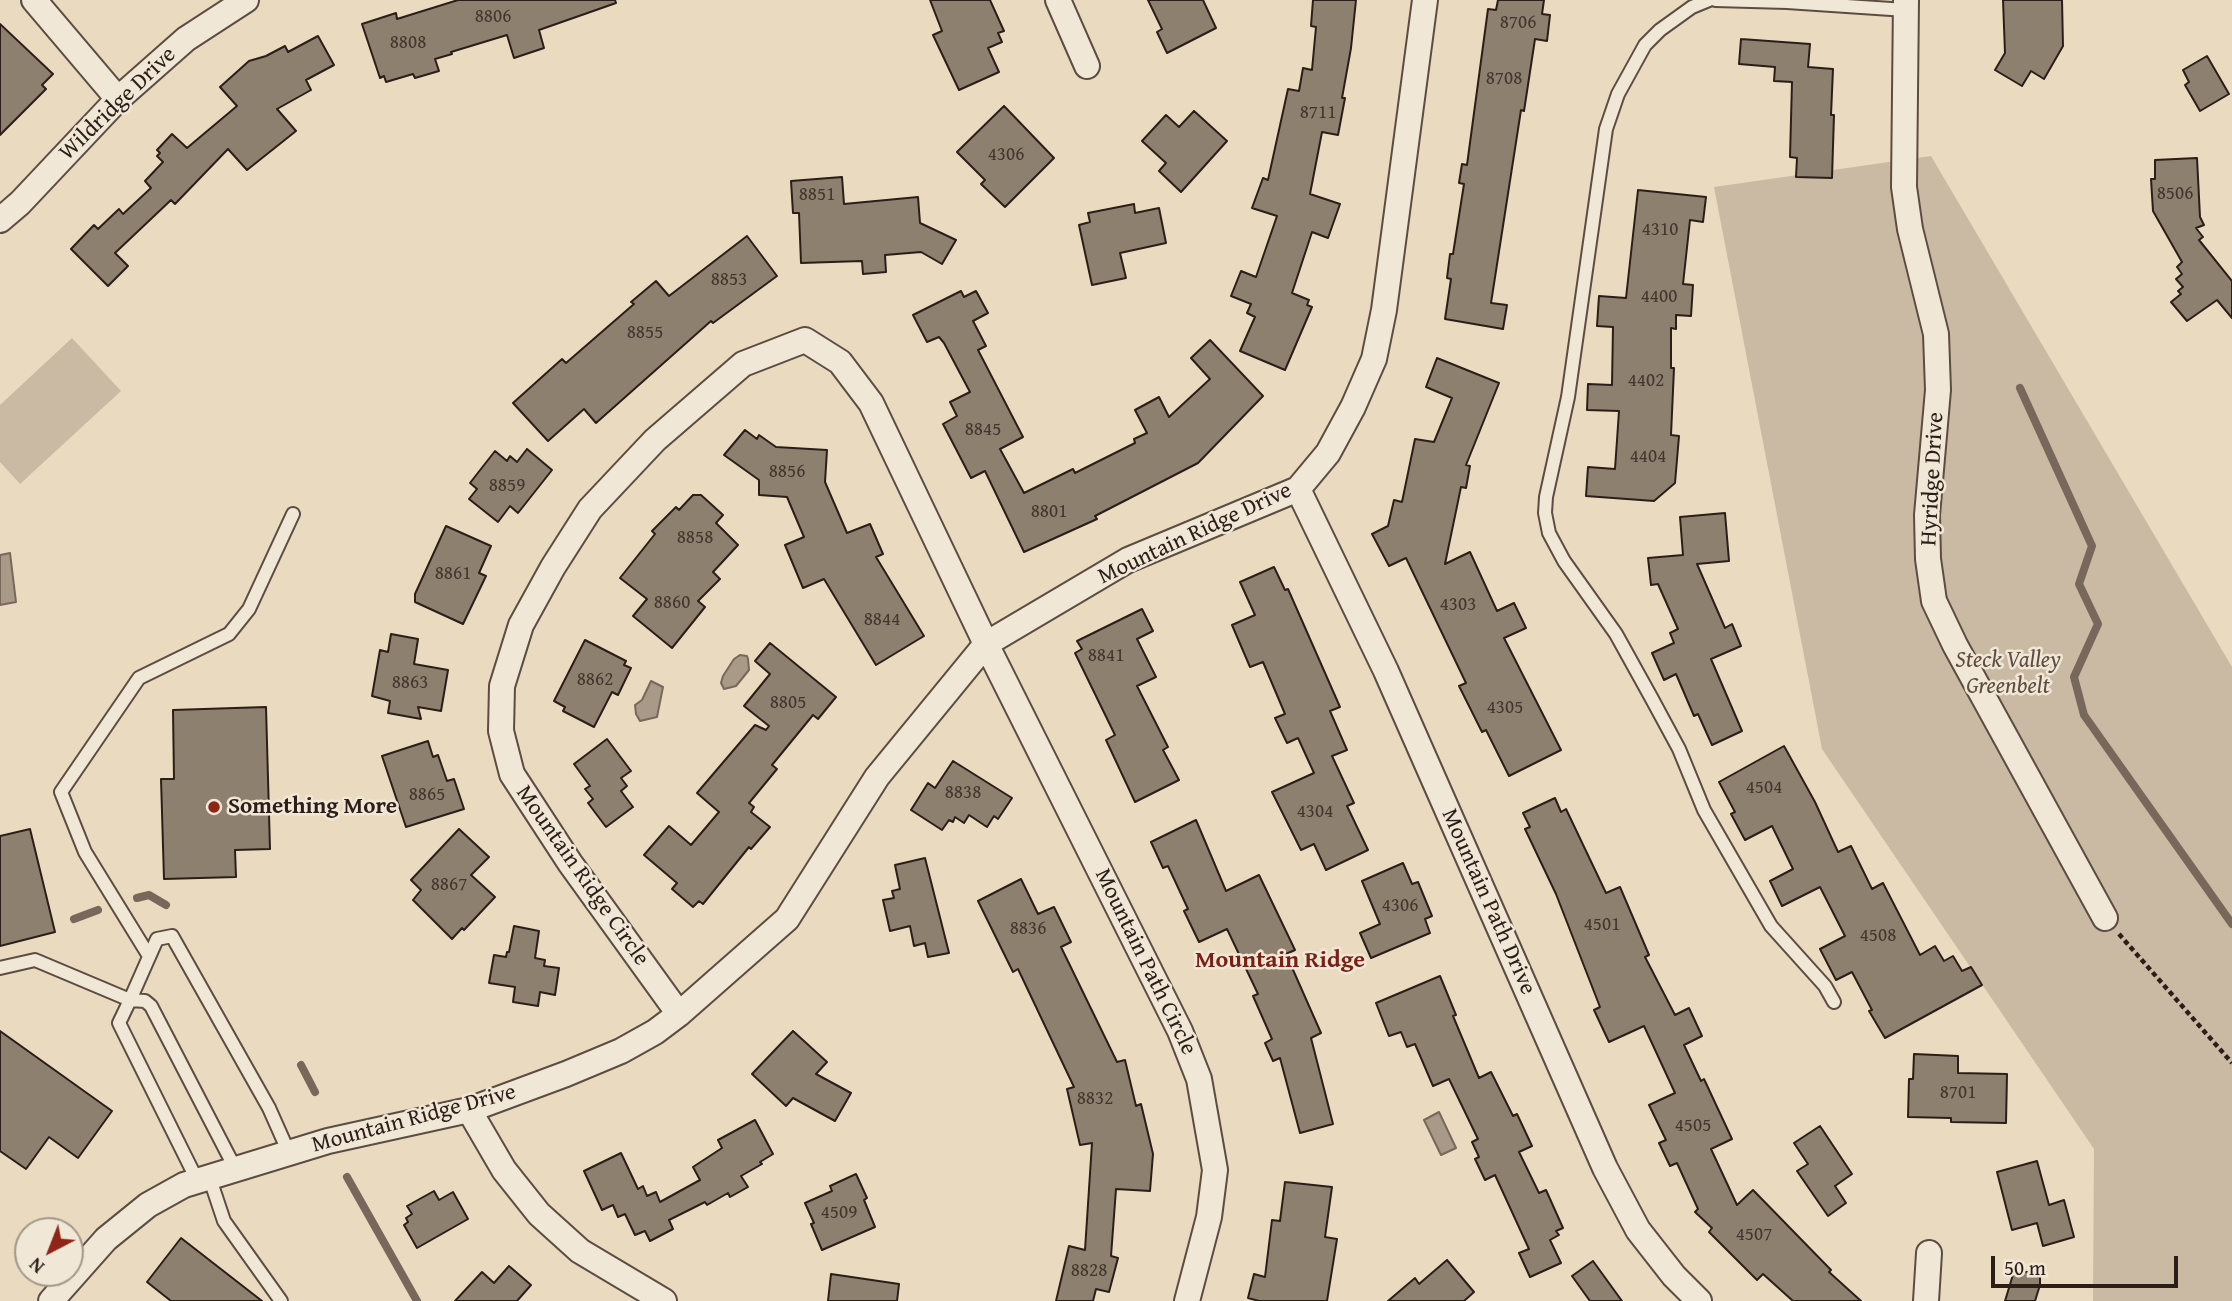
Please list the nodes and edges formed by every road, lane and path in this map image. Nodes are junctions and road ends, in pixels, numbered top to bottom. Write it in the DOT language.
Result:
graph roads {
  1 [pos="34,0"];
  2 [pos="246,0"];
  3 [pos="1058,0"];
  4 [pos="1425,0"];
  5 [pos="1709,0"];
  6 [pos="1715,0"];
  7 [pos="1906,5"];
  8 [pos="1087,66"];
  9 [pos="118,99"];
  10 [pos="0,220"];
  11 [pos="1298,489"];
  12 [pos="293,514"];
  13 [pos="986,644"];
  14 [pos="2105,918"];
  15 [pos="149,956"];
  16 [pos="0,968"];
  17 [pos="130,1000"];
  18 [pos="1835,1002"];
  19 [pos="679,1014"];
  20 [pos="2232,1063"];
  21 [pos="469,1110"];
  22 [pos="289,1153"];
  23 [pos="235,1168"];
  24 [pos="203,1178"];
  25 [pos="1929,1253"];
  26 [pos="51,1301"];
  27 [pos="281,1301"];
  28 [pos="664,1301"];
  29 [pos="1187,1301"];
  30 [pos="1699,1301"];
  31 [pos="1926,1301"];
  1 -- 9 [label="street"];
  2 -- 9 [label="street, Wildridge Drive"];
  3 -- 8 [label="street"];
  4 -- 11 [label="street, Mountain Ridge Drive"];
  5 -- 18 [label="lane"];
  6 -- 7 [label="lane"];
  7 -- 14 [label="street, Hyridge Drive"];
  9 -- 10 [label="street, Wildridge Drive"];
  11 -- 13 [label="street, Mountain Ridge Drive"];
  11 -- 30 [label="street, Mountain Path Drive"];
  12 -- 15 [label="lane"];
  13 -- 19 [label="street, Mountain Ridge Drive"];
  13 -- 19 [label="street, Mountain Ridge Circle"];
  13 -- 29 [label="street, Mountain Path Circle"];
  14 -- 20 [label="path"];
  15 -- 17 [label="lane"];
  15 -- 22 [label="lane"];
  16 -- 17 [label="lane"];
  17 -- 23 [label="lane"];
  17 -- 24 [label="lane"];
  19 -- 21 [label="street, Mountain Ridge Drive"];
  21 -- 22 [label="street, Mountain Ridge Drive"];
  21 -- 28 [label="street"];
  22 -- 23 [label="street, Mountain Ridge Drive"];
  23 -- 24 [label="street, Mountain Ridge Drive"];
  24 -- 26 [label="street, Mountain Ridge Drive"];
  24 -- 27 [label="lane"];
  25 -- 31 [label="street"];
}
